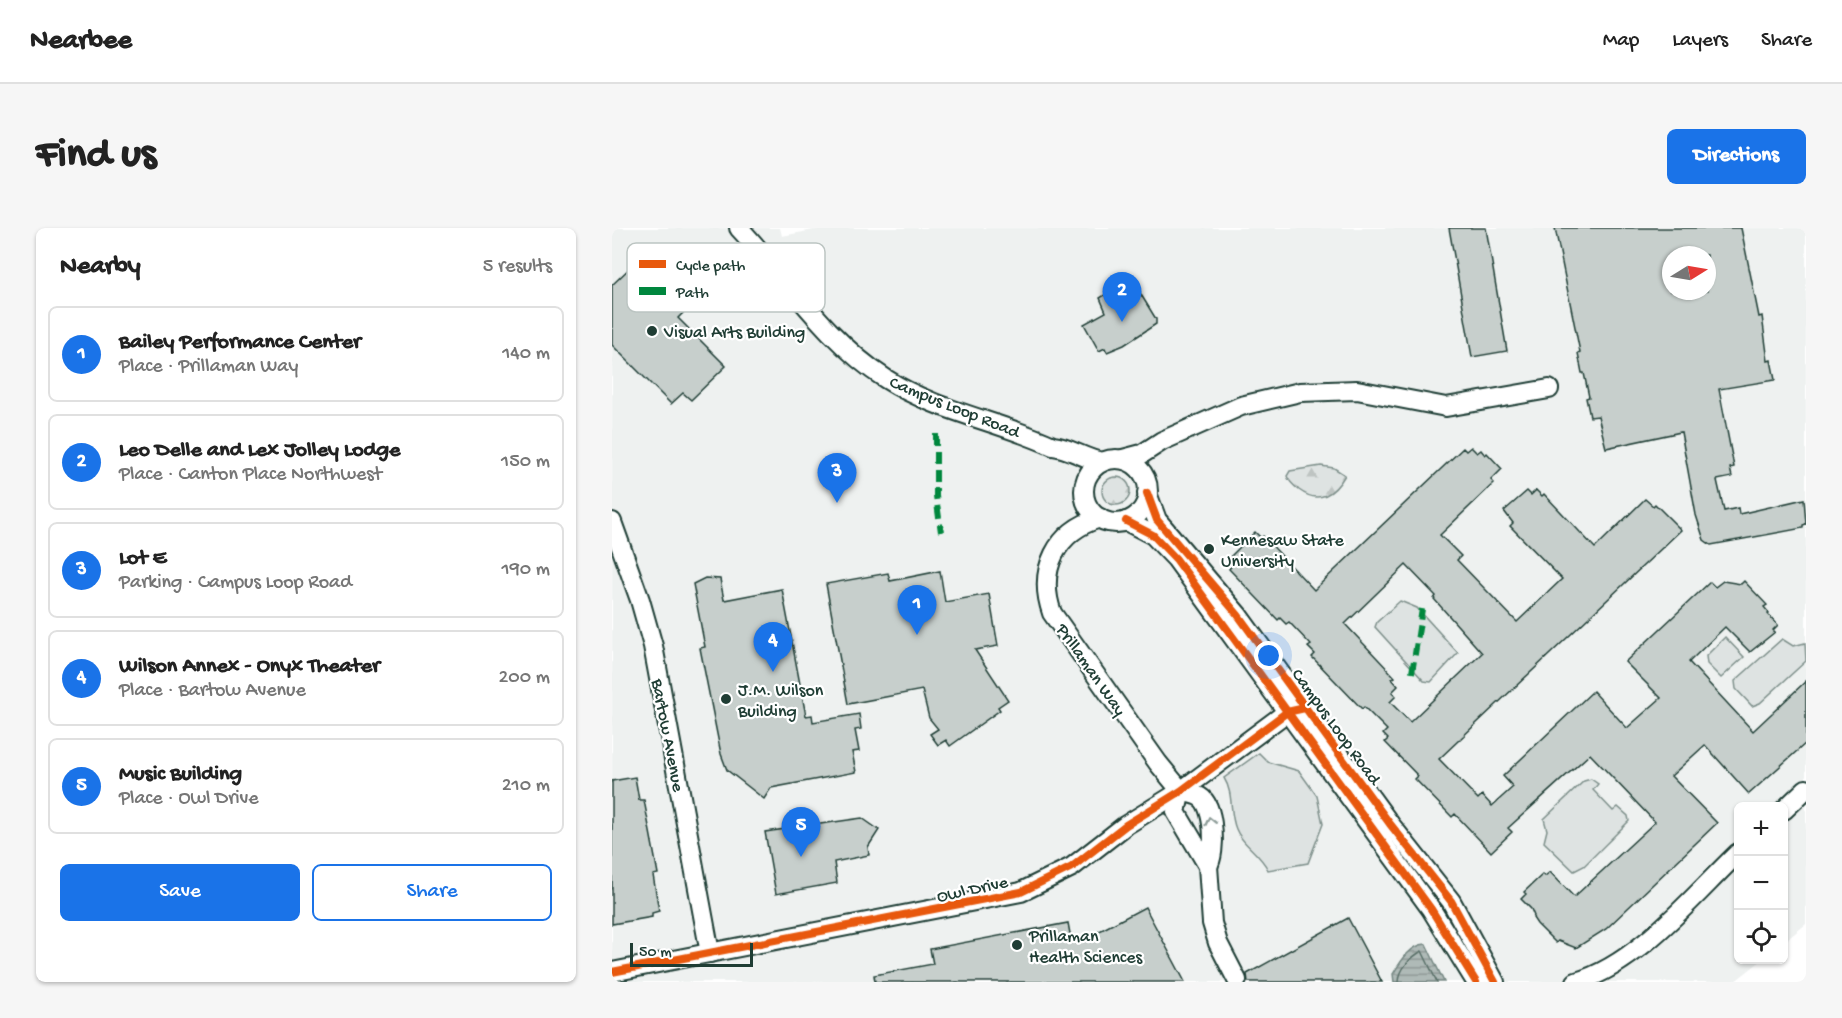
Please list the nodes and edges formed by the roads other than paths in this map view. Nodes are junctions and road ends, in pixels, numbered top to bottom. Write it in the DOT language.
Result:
graph roads {
  1 [pos="739,228"];
  2 [pos="752,243"];
  3 [pos="815,312"];
  4 [pos="1549,389"];
  5 [pos="1174,438"];
  6 [pos="1053,446"];
  7 [pos="1123,459"];
  8 [pos="1102,462"];
  9 [pos="1147,487"];
  10 [pos="1085,492"];
  11 [pos="1100,518"];
  12 [pos="1126,521"];
  13 [pos="612,522"];
  14 [pos="1066,535"];
  15 [pos="1305,708"];
  16 [pos="1287,712"];
  17 [pos="1806,789"];
  18 [pos="1181,791"];
  19 [pos="1788,806"];
  20 [pos="1735,856"];
  21 [pos="1208,866"];
  22 [pos="710,953"];
  23 [pos="612,972"];
  24 [pos="1237,980"];
  25 [pos="1476,982"];
  26 [pos="1495,982"];
  27 [pos="1576,982"];
  1 -- 2 [label="street, Campus Loop Road"];
  3 -- 6 [label="street, Campus Loop Road"];
  4 -- 5 [label="street"];
  5 -- 7 [label="street"];
  5 -- 9 [label="street"];
  6 -- 8 [label="street, Campus Loop Road"];
  6 -- 10 [label="street, Campus Loop Road"];
  7 -- 8 [label="street"];
  7 -- 9 [label="street"];
  8 -- 10 [label="street"];
  9 -- 12 [label="street"];
  9 -- 15 [label="street, Campus Loop Road"];
  10 -- 11 [label="street"];
  10 -- 14 [label="street, Prillaman Way"];
  11 -- 12 [label="street"];
  11 -- 14 [label="street"];
  12 -- 16 [label="street, Campus Loop Road"];
  13 -- 22 [label="street, Bartow Avenue"];
  14 -- 18 [label="street, Prillaman Way"];
  15 -- 16 [label="street"];
  15 -- 26 [label="street, Campus Loop Road"];
  16 -- 18 [label="street, Owl Drive"];
  16 -- 25 [label="street, Campus Loop Road"];
  17 -- 19 [label="street"];
  18 -- 21 [label="street"];
  21 -- 18 [label="street, one-way"];
  18 -- 22 [label="street, Owl Drive"];
  20 -- 27 [label="street"];
  21 -- 24 [label="street"];
  22 -- 23 [label="street, Owl Drive"];
}
